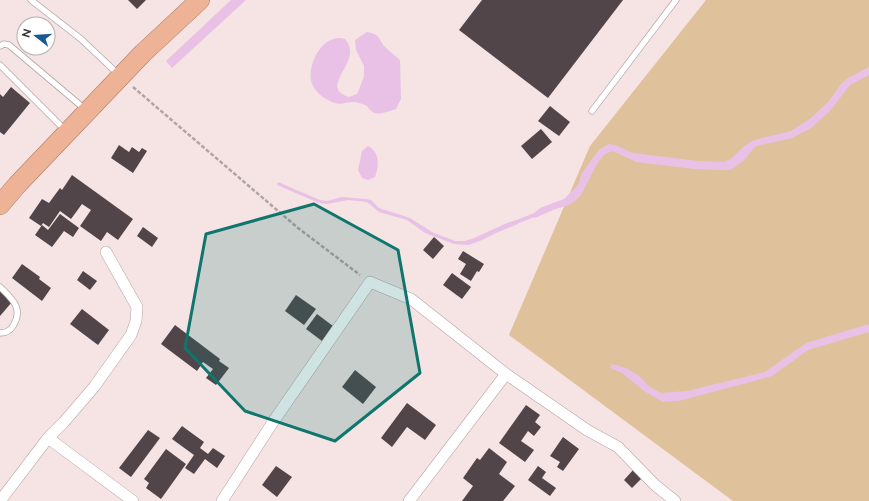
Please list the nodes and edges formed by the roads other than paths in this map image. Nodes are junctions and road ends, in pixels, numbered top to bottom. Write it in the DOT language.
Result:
graph roads {
  1 [pos="31,0"];
  2 [pos="200,0"];
  3 [pos="676,0"];
  4 [pos="0,46"];
  5 [pos="0,65"];
  6 [pos="121,77"];
  7 [pos="88,111"];
  8 [pos="592,111"];
  9 [pos="67,133"];
  10 [pos="0,205"];
  11 [pos="106,252"];
  12 [pos="0,287"];
  13 [pos="0,333"];
  14 [pos="506,374"];
  15 [pos="48,438"];
  16 [pos="0,501"];
  17 [pos="133,501"];
  18 [pos="222,501"];
  19 [pos="409,501"];
  20 [pos="675,501"];
  1 -- 6 [label="lane"];
  2 -- 6 [label="highway"];
  3 -- 8 [label="lane"];
  4 -- 7 [label="lane"];
  5 -- 9 [label="lane"];
  6 -- 7 [label="highway"];
  7 -- 9 [label="highway"];
  9 -- 10 [label="highway"];
  11 -- 15 [label="street"];
  12 -- 13 [label="lane"];
  14 -- 18 [label="street"];
  14 -- 19 [label="street"];
  14 -- 20 [label="street"];
  15 -- 16 [label="street"];
  15 -- 17 [label="street"];
}
